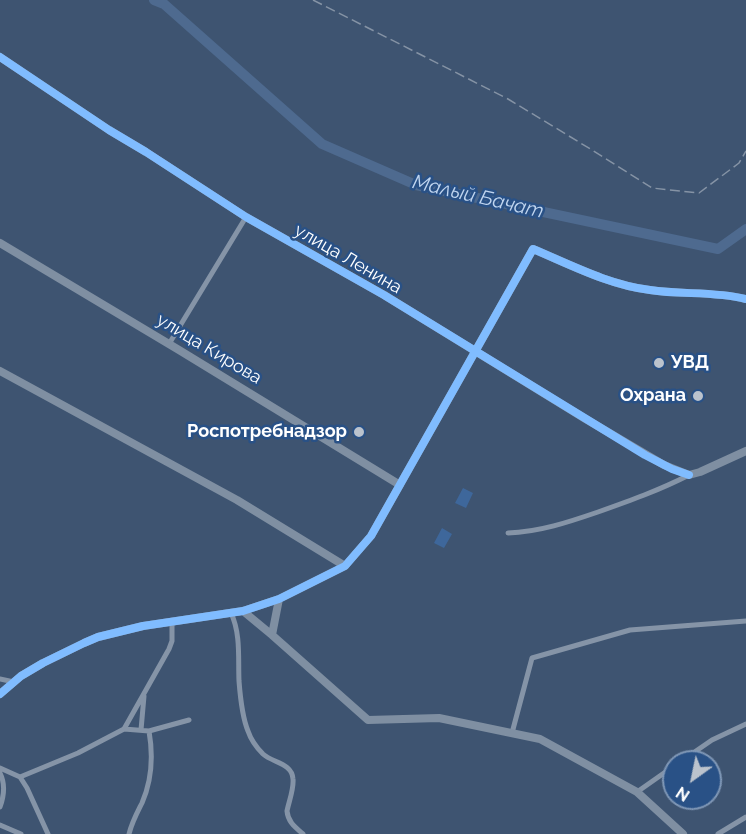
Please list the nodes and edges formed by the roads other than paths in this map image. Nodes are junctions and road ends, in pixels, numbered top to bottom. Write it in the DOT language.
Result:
graph roads {
  1 [pos="0,57"];
  2 [pos="246,217"];
  3 [pos="0,243"];
  4 [pos="746,298"];
  5 [pos="169,344"];
  6 [pos="475,351"];
  7 [pos="0,371"];
  8 [pos="746,451"];
  9 [pos="688,475"];
  10 [pos="400,485"];
  11 [pos="508,533"];
  12 [pos="345,566"];
  13 [pos="279,599"];
  14 [pos="243,611"];
  15 [pos="231,613"];
  16 [pos="172,621"];
  17 [pos="746,621"];
  18 [pos="272,635"];
  19 [pos="0,679"];
  20 [pos="14,682"];
  21 [pos="0,694"];
  22 [pos="145,694"];
  23 [pos="189,720"];
  24 [pos="746,724"];
  25 [pos="124,729"];
  26 [pos="141,730"];
  27 [pos="149,731"];
  28 [pos="512,734"];
  29 [pos="697,750"];
  30 [pos="0,768"];
  31 [pos="0,773"];
  32 [pos="662,774"];
  33 [pos="20,777"];
  34 [pos="637,792"];
  35 [pos="0,807"];
  36 [pos="746,818"];
  37 [pos="0,825"];
  38 [pos="21,834"];
  39 [pos="48,834"];
  40 [pos="129,834"];
  41 [pos="303,834"];
  42 [pos="683,834"];
  43 [pos="718,834"];
  1 -- 2 [label="street, улица Ленина"];
  2 -- 5 [label="street"];
  2 -- 6 [label="street, улица Ленина"];
  3 -- 5 [label="street, улица Кирова"];
  4 -- 6 [label="street"];
  5 -- 10 [label="street, улица Кирова"];
  6 -- 9 [label="street, улица Ленина"];
  6 -- 10 [label="street"];
  7 -- 12 [label="street"];
  8 -- 9 [label="street"];
  9 -- 11 [label="street"];
  10 -- 12 [label="street"];
  12 -- 13 [label="street"];
  13 -- 14 [label="street"];
  13 -- 18 [label="street"];
  14 -- 15 [label="street"];
  14 -- 18 [label="street"];
  15 -- 16 [label="street"];
  15 -- 41 [label="street"];
  16 -- 20 [label="street"];
  16 -- 22 [label="street"];
  17 -- 28 [label="street"];
  18 -- 28 [label="street"];
  19 -- 20 [label="street"];
  20 -- 21 [label="street"];
  22 -- 25 [label="street"];
  22 -- 26 [label="street"];
  23 -- 27 [label="street"];
  24 -- 29 [label="street"];
  25 -- 26 [label="street"];
  25 -- 33 [label="street"];
  26 -- 27 [label="street"];
  27 -- 40 [label="street"];
  28 -- 34 [label="street"];
  30 -- 33 [label="street"];
  31 -- 35 [label="street"];
  32 -- 34 [label="street"];
  33 -- 39 [label="street"];
  34 -- 42 [label="street"];
  36 -- 43 [label="street"];
  37 -- 38 [label="street"];
}
